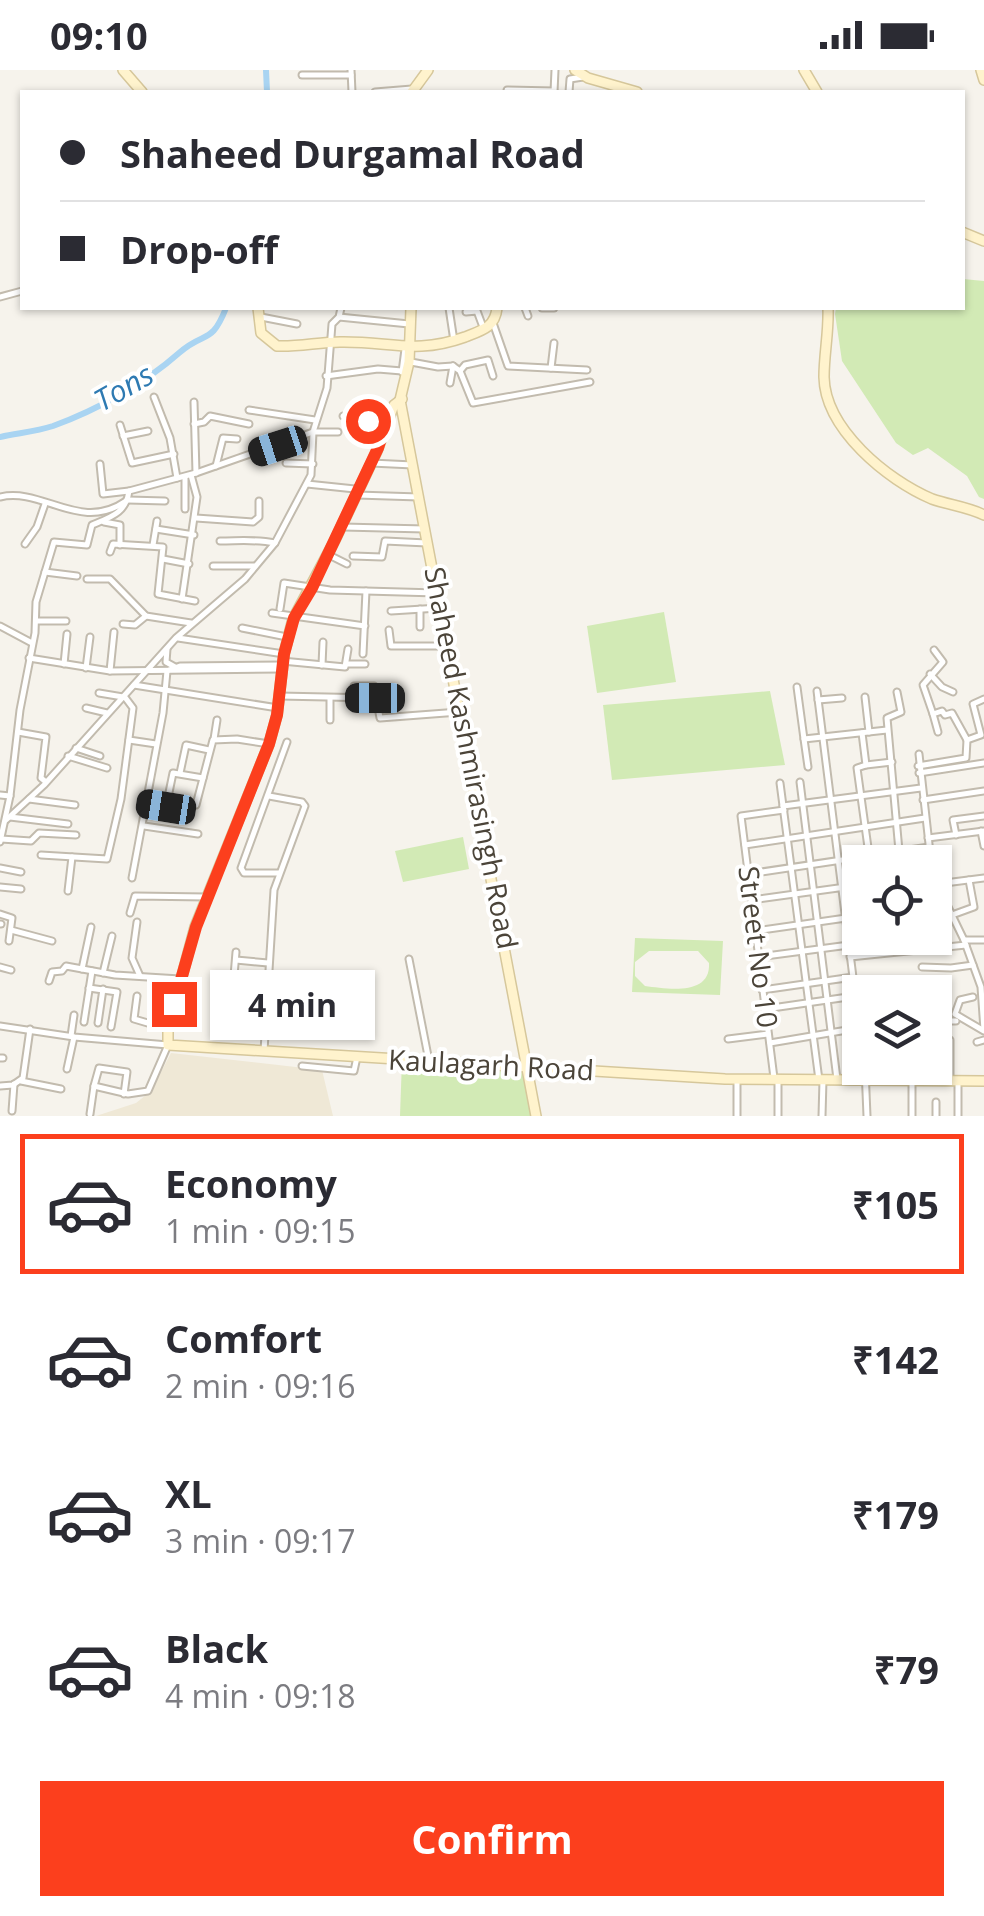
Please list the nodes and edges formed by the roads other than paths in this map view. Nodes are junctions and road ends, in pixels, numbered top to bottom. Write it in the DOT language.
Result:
graph roads {
  1 [pos="123,70"];
  2 [pos="575,70"];
  3 [pos="980,70"];
  4 [pos="351,73"];
  5 [pos="302,75"];
  6 [pos="586,77"];
  7 [pos="984,80"];
  8 [pos="140,90"];
  9 [pos="569,90"];
  10 [pos="630,90"];
  11 [pos="341,310"];
  12 [pos="412,310"];
  13 [pos="449,310"];
  14 [pos="496,310"];
  15 [pos="526,310"];
  16 [pos="828,310"];
  17 [pos="258,312"];
  18 [pos="466,312"];
  19 [pos="528,316"];
  20 [pos="339,317"];
  21 [pos="297,324"];
  22 [pos="412,324"];
  23 [pos="489,326"];
  24 [pos="454,341"];
  25 [pos="333,342"];
  26 [pos="554,343"];
  27 [pos="408,347"];
  28 [pos="406,366"];
  29 [pos="452,366"];
  30 [pos="552,368"];
  31 [pos="587,370"];
  32 [pos="460,372"];
  33 [pos="326,376"];
  34 [pos="493,376"];
  35 [pos="590,382"];
  36 [pos="450,383"];
  37 [pos="154,397"];
  38 [pos="399,400"];
  39 [pos="194,402"];
  40 [pos="249,410"];
  41 [pos="344,416"];
  42 [pos="315,420"];
  43 [pos="194,424"];
  44 [pos="249,424"];
  45 [pos="120,425"];
  46 [pos="385,425"];
  47 [pos="148,431"];
  48 [pos="313,432"];
  49 [pos="338,432"];
  50 [pos="124,436"];
  51 [pos="237,439"];
  52 [pos="174,454"];
  53 [pos="286,463"];
  54 [pos="369,463"];
  55 [pos="100,464"];
  56 [pos="314,464"];
  57 [pos="412,465"];
  58 [pos="216,466"];
  59 [pos="187,476"];
  60 [pos="308,484"];
  61 [pos="130,490"];
  62 [pos="354,493"];
  63 [pos="0,496"];
  64 [pos="418,497"];
  65 [pos="128,500"];
  66 [pos="165,501"];
  67 [pos="259,501"];
  68 [pos="45,504"];
  69 [pos="184,509"];
  70 [pos="984,515"];
  71 [pos="196,518"];
  72 [pos="100,522"];
  73 [pos="254,522"];
  74 [pos="339,527"];
  75 [pos="424,529"];
  76 [pos="194,535"];
  77 [pos="250,538"];
  78 [pos="220,541"];
  79 [pos="275,543"];
  80 [pos="25,544"];
  81 [pos="120,544"];
  82 [pos="427,544"];
  83 [pos="154,545"];
  84 [pos="110,552"];
  85 [pos="326,554"];
  86 [pos="353,556"];
  87 [pos="163,559"];
  88 [pos="189,564"];
  89 [pos="347,564"];
  90 [pos="212,566"];
  91 [pos="258,566"];
  92 [pos="44,572"];
  93 [pos="77,576"];
  94 [pos="87,579"];
  95 [pos="310,588"];
  96 [pos="366,591"];
  97 [pos="436,593"];
  98 [pos="182,598"];
  99 [pos="195,601"];
  100 [pos="439,608"];
  101 [pos="280,609"];
  102 [pos="420,609"];
  103 [pos="391,611"];
  104 [pos="272,613"];
  105 [pos="146,616"];
  106 [pos="294,618"];
  107 [pos="36,621"];
  108 [pos="66,621"];
  109 [pos="191,623"];
  110 [pos="123,624"];
  111 [pos="0,626"];
  112 [pos="366,626"];
  113 [pos="420,626"];
  114 [pos="242,628"];
  115 [pos="389,630"];
  116 [pos="114,632"];
  117 [pos="67,634"];
  118 [pos="90,637"];
  119 [pos="287,637"];
  120 [pos="176,638"];
  121 [pos="324,642"];
  122 [pos="32,643"];
  123 [pos="168,646"];
  124 [pos="446,646"];
  125 [pos="348,648"];
  126 [pos="934,650"];
  127 [pos="363,654"];
  128 [pos="29,658"];
  129 [pos="282,662"];
  130 [pos="64,664"];
  131 [pos="346,664"];
  132 [pos="365,664"];
  133 [pos="322,665"];
  134 [pos="86,668"];
  135 [pos="171,669"];
  136 [pos="110,671"];
  137 [pos="147,671"];
  138 [pos="930,674"];
  139 [pos="134,686"];
  140 [pos="354,686"];
  141 [pos="797,687"];
  142 [pos="817,691"];
  143 [pos="166,692"];
  144 [pos="897,692"];
  145 [pos="954,692"];
  146 [pos="99,693"];
  147 [pos="279,696"];
  148 [pos="124,697"];
  149 [pos="865,697"];
  150 [pos="330,698"];
  151 [pos="375,698"];
  152 [pos="842,698"];
  153 [pos="984,699"];
  154 [pos="818,700"];
  155 [pos="86,708"];
  156 [pos="278,708"];
  157 [pos="460,712"];
  158 [pos="108,714"];
  159 [pos="933,714"];
  160 [pos="217,720"];
  161 [pos="330,720"];
  162 [pos="260,726"];
  163 [pos="274,728"];
  164 [pos="888,730"];
  165 [pos="18,732"];
  166 [pos="938,732"];
  167 [pos="866,733"];
  168 [pos="982,735"];
  169 [pos="823,737"];
  170 [pos="804,739"];
  171 [pos="130,740"];
  172 [pos="214,740"];
  173 [pos="967,740"];
  174 [pos="288,742"];
  175 [pos="157,744"];
  176 [pos="269,744"];
  177 [pos="76,748"];
  178 [pos="209,750"];
  179 [pos="918,754"];
  180 [pos="68,756"];
  181 [pos="100,756"];
  182 [pos="892,762"];
  183 [pos="984,763"];
  184 [pos="866,765"];
  185 [pos="808,767"];
  186 [pos="107,768"];
  187 [pos="919,768"];
  188 [pos="180,774"];
  189 [pos="203,778"];
  190 [pos="46,782"];
  191 [pos="800,782"];
  192 [pos="780,784"];
  193 [pos="921,788"];
  194 [pos="892,792"];
  195 [pos="984,792"];
  196 [pos="0,795"];
  197 [pos="10,796"];
  198 [pos="269,796"];
  199 [pos="860,796"];
  200 [pos="29,799"];
  201 [pos="830,800"];
  202 [pos="922,800"];
  203 [pos="145,803"];
  204 [pos="802,803"];
  205 [pos="75,805"];
  206 [pos="196,806"];
  207 [pos="166,807"];
  208 [pos="783,808"];
  209 [pos="180,810"];
  210 [pos="984,816"];
  211 [pos="8,818"];
  212 [pos="925,818"];
  213 [pos="895,823"];
  214 [pos="68,824"];
  215 [pos="144,826"];
  216 [pos="865,828"];
  217 [pos="1,829"];
  218 [pos="982,831"];
  219 [pos="834,833"];
  220 [pos="198,834"];
  221 [pos="76,835"];
  222 [pos="956,835"];
  223 [pos="806,836"];
  224 [pos="928,838"];
  225 [pos="788,839"];
  226 [pos="0,840"];
  227 [pos="744,844"];
  228 [pos="867,845"];
  229 [pos="898,845"];
  230 [pos="929,845"];
  231 [pos="984,846"];
  232 [pos="42,855"];
  233 [pos="72,857"];
  234 [pos="837,861"];
  235 [pos="842,861"];
  236 [pos="810,865"];
  237 [pos="0,868"];
  238 [pos="791,868"];
  239 [pos="22,872"];
  240 [pos="278,872"];
  241 [pos="748,874"];
  242 [pos="132,878"];
  243 [pos="984,878"];
  244 [pos="969,880"];
  245 [pos="952,881"];
  246 [pos="0,888"];
  247 [pos="841,888"];
  248 [pos="21,889"];
  249 [pos="68,892"];
  250 [pos="813,892"];
  251 [pos="795,894"];
  252 [pos="842,896"];
  253 [pos="206,897"];
  254 [pos="751,900"];
  255 [pos="130,913"];
  256 [pos="0,914"];
  257 [pos="952,915"];
  258 [pos="842,918"];
  259 [pos="816,921"];
  260 [pos="137,922"];
  261 [pos="798,924"];
  262 [pos="91,927"];
  263 [pos="11,930"];
  264 [pos="754,931"];
  265 [pos="112,936"];
  266 [pos="984,940"];
  267 [pos="8,941"];
  268 [pos="52,941"];
  269 [pos="965,943"];
  270 [pos="842,946"];
  271 [pos="820,949"];
  272 [pos="236,952"];
  273 [pos="802,952"];
  274 [pos="850,956"];
  275 [pos="408,958"];
  276 [pos="758,958"];
  277 [pos="236,960"];
  278 [pos="269,963"];
  279 [pos="972,964"];
  280 [pos="922,967"];
  281 [pos="0,968"];
  282 [pos="82,968"];
  283 [pos="11,970"];
  284 [pos="92,971"];
  285 [pos="103,973"];
  286 [pos="853,975"];
  287 [pos="140,976"];
  288 [pos="234,976"];
  289 [pos="180,980"];
  290 [pos="842,980"];
  291 [pos="49,981"];
  292 [pos="824,982"];
  293 [pos="806,984"];
  294 [pos="982,987"];
  295 [pos="89,988"];
  296 [pos="103,990"];
  297 [pos="762,990"];
  298 [pos="136,996"];
  299 [pos="842,996"];
  300 [pos="973,996"];
  301 [pos="826,1000"];
  302 [pos="808,1001"];
  303 [pos="765,1009"];
  304 [pos="983,1015"];
  305 [pos="74,1016"];
  306 [pos="952,1021"];
  307 [pos="956,1021"];
  308 [pos="84,1022"];
  309 [pos="98,1023"];
  310 [pos="0,1026"];
  311 [pos="111,1027"];
  312 [pos="30,1029"];
  313 [pos="168,1029"];
  314 [pos="984,1030"];
  315 [pos="842,1032"];
  316 [pos="831,1033"];
  317 [pos="768,1034"];
  318 [pos="813,1035"];
  319 [pos="73,1036"];
  320 [pos="728,1039"];
  321 [pos="770,1043"];
  322 [pos="168,1045"];
  323 [pos="264,1051"];
  324 [pos="357,1057"];
  325 [pos="952,1060"];
  326 [pos="429,1061"];
  327 [pos="302,1066"];
  328 [pos="529,1067"];
  329 [pos="67,1069"];
  330 [pos="737,1079"];
  331 [pos="776,1079"];
  332 [pos="821,1080"];
  333 [pos="836,1080"];
  334 [pos="842,1080"];
  335 [pos="21,1081"];
  336 [pos="954,1081"];
  337 [pos="984,1081"];
  338 [pos="14,1084"];
  339 [pos="866,1085"];
  340 [pos="908,1085"];
  341 [pos="0,1086"];
  342 [pos="94,1086"];
  343 [pos="61,1090"];
  344 [pos="124,1094"];
  345 [pos="936,1102"];
  346 [pos="12,1112"];
  347 [pos="90,1114"];
  348 [pos="538,1116"];
  349 [pos="737,1116"];
  350 [pos="778,1116"];
  351 [pos="822,1116"];
  352 [pos="867,1116"];
  353 [pos="912,1116"];
  354 [pos="936,1116"];
  355 [pos="958,1116"];
  1 -- 8 [label="street"];
  2 -- 6 [label="street"];
  3 -- 7 [label="street"];
  4 -- 5 [label="street"];
  6 -- 9 [label="street"];
  6 -- 10 [label="street"];
  11 -- 20 [label="street"];
  12 -- 22 [label="street"];
  13 -- 24 [label="street"];
  14 -- 23 [label="street"];
  15 -- 19 [label="street"];
  16 -- 70 [label="street"];
  17 -- 21 [label="street"];
  17 -- 25 [label="street"];
  18 -- 23 [label="street"];
  20 -- 22 [label="street"];
  20 -- 25 [label="street"];
  22 -- 27 [label="street"];
  23 -- 24 [label="street"];
  23 -- 30 [label="street"];
  24 -- 27 [label="street"];
  25 -- 27 [label="street"];
  25 -- 33 [label="street"];
  26 -- 30 [label="street"];
  27 -- 28 [label="street"];
  28 -- 29 [label="street"];
  28 -- 33 [label="street"];
  28 -- 38 [label="street"];
  29 -- 32 [label="street"];
  29 -- 36 [label="street"];
  30 -- 31 [label="street"];
  32 -- 34 [label="street"];
  32 -- 35 [label="street"];
  33 -- 42 [label="street"];
  37 -- 52 [label="street"];
  38 -- 46 [label="street"];
  38 -- 57 [label="street, Shaheed Kashmirasingh Road"];
  38 -- 328 [label="street, Shaheed Kashmirasingh Road"];
  39 -- 43 [label="street"];
  40 -- 42 [label="street"];
  41 -- 46 [label="street"];
  42 -- 48 [label="street"];
  43 -- 44 [label="street"];
  43 -- 59 [label="street"];
  45 -- 50 [label="street"];
  46 -- 54 [label="street"];
  47 -- 50 [label="street"];
  48 -- 49 [label="street"];
  48 -- 56 [label="street"];
  48 -- 58 [label="street"];
  50 -- 52 [label="street"];
  51 -- 58 [label="street"];
  52 -- 59 [label="street"];
  53 -- 56 [label="street"];
  54 -- 57 [label="street"];
  54 -- 62 [label="street"];
  55 -- 61 [label="street"];
  56 -- 60 [label="street"];
  57 -- 64 [label="street, Shaheed Kashmirasingh Road"];
  58 -- 59 [label="street"];
  59 -- 61 [label="street"];
  59 -- 69 [label="street"];
  59 -- 71 [label="street"];
  60 -- 62 [label="street"];
  60 -- 79 [label="street"];
  61 -- 65 [label="street"];
  62 -- 64 [label="street"];
  62 -- 74 [label="street"];
  63 -- 68 [label="street"];
  64 -- 75 [label="street, Shaheed Kashmirasingh Road"];
  65 -- 66 [label="street"];
  65 -- 68 [label="street"];
  65 -- 72 [label="street"];
  67 -- 73 [label="street"];
  68 -- 80 [label="street"];
  71 -- 73 [label="street"];
  71 -- 76 [label="street"];
  72 -- 81 [label="street"];
  72 -- 92 [label="street"];
  73 -- 77 [label="street"];
  74 -- 75 [label="street"];
  74 -- 85 [label="street"];
  75 -- 82 [label="street, Shaheed Kashmirasingh Road"];
  76 -- 83 [label="street"];
  76 -- 88 [label="street"];
  77 -- 78 [label="street"];
  77 -- 79 [label="street"];
  79 -- 91 [label="street"];
  81 -- 83 [label="street"];
  81 -- 84 [label="street"];
  82 -- 86 [label="street"];
  82 -- 97 [label="street, Shaheed Kashmirasingh Road"];
  83 -- 87 [label="street"];
  85 -- 89 [label="street"];
  85 -- 95 [label="street"];
  87 -- 88 [label="street"];
  87 -- 98 [label="street"];
  88 -- 98 [label="street"];
  90 -- 91 [label="street"];
  91 -- 109 [label="street"];
  92 -- 93 [label="street"];
  92 -- 107 [label="street"];
  94 -- 105 [label="street"];
  95 -- 96 [label="street"];
  95 -- 101 [label="street"];
  95 -- 106 [label="street"];
  96 -- 97 [label="street"];
  96 -- 112 [label="street"];
  97 -- 100 [label="street, Shaheed Kashmirasingh Road"];
  98 -- 99 [label="street"];
  100 -- 102 [label="street"];
  100 -- 124 [label="street, Shaheed Kashmirasingh Road"];
  102 -- 103 [label="street"];
  102 -- 113 [label="street"];
  104 -- 106 [label="street"];
  105 -- 109 [label="street"];
  105 -- 110 [label="street"];
  106 -- 112 [label="street"];
  106 -- 119 [label="street"];
  107 -- 108 [label="street"];
  107 -- 122 [label="street"];
  109 -- 120 [label="street"];
  111 -- 122 [label="street"];
  112 -- 127 [label="street"];
  114 -- 119 [label="street"];
  115 -- 124 [label="street"];
  116 -- 136 [label="street"];
  117 -- 130 [label="street"];
  118 -- 134 [label="street"];
  119 -- 129 [label="street"];
  120 -- 123 [label="street"];
  120 -- 129 [label="street"];
  121 -- 133 [label="street"];
  122 -- 128 [label="street"];
  123 -- 135 [label="street"];
  123 -- 137 [label="street"];
  124 -- 157 [label="street, Shaheed Kashmirasingh Road"];
  125 -- 131 [label="street"];
  126 -- 138 [label="street"];
  128 -- 130 [label="street"];
  128 -- 165 [label="street"];
  129 -- 133 [label="street"];
  129 -- 135 [label="street"];
  129 -- 147 [label="street"];
  130 -- 134 [label="street"];
  131 -- 132 [label="street"];
  131 -- 133 [label="street"];
  134 -- 136 [label="street"];
  135 -- 137 [label="street"];
  135 -- 143 [label="street"];
  136 -- 137 [label="street"];
  137 -- 139 [label="street"];
  138 -- 145 [label="street"];
  138 -- 159 [label="street"];
  139 -- 143 [label="street"];
  139 -- 148 [label="street"];
  140 -- 151 [label="street"];
  141 -- 170 [label="street"];
  142 -- 154 [label="street"];
  143 -- 156 [label="street"];
  143 -- 175 [label="street"];
  144 -- 164 [label="street"];
  146 -- 148 [label="street"];
  147 -- 150 [label="street"];
  147 -- 156 [label="street"];
  148 -- 158 [label="street"];
  148 -- 171 [label="street"];
  149 -- 167 [label="street"];
  150 -- 151 [label="street"];
  150 -- 161 [label="street"];
  151 -- 157 [label="street"];
  152 -- 154 [label="street"];
  153 -- 168 [label="street"];
  154 -- 169 [label="street"];
  155 -- 158 [label="street"];
  156 -- 163 [label="street"];
  157 -- 328 [label="street, Shaheed Kashmirasingh Road"];
  158 -- 177 [label="street"];
  159 -- 166 [label="street"];
  159 -- 173 [label="street"];
  160 -- 172 [label="street"];
  162 -- 163 [label="street"];
  163 -- 176 [label="street"];
  164 -- 167 [label="street"];
  164 -- 182 [label="street"];
  165 -- 190 [label="street"];
  165 -- 197 [label="street"];
  167 -- 169 [label="street"];
  167 -- 184 [label="street"];
  168 -- 173 [label="street"];
  169 -- 170 [label="street"];
  169 -- 201 [label="street"];
  170 -- 185 [label="street"];
  171 -- 175 [label="street"];
  171 -- 233 [label="street"];
  172 -- 176 [label="street"];
  172 -- 178 [label="street"];
  173 -- 187 [label="street"];
  174 -- 198 [label="street"];
  175 -- 203 [label="street"];
  176 -- 253 [label="street"];
  177 -- 180 [label="street"];
  177 -- 181 [label="street"];
  178 -- 188 [label="street"];
  178 -- 189 [label="street"];
  179 -- 187 [label="street"];
  180 -- 186 [label="street"];
  180 -- 190 [label="street"];
  182 -- 184 [label="street"];
  182 -- 194 [label="street"];
  183 -- 187 [label="street"];
  184 -- 199 [label="street"];
  187 -- 193 [label="street"];
  188 -- 189 [label="street"];
  188 -- 207 [label="street"];
  189 -- 206 [label="street"];
  190 -- 200 [label="street"];
  191 -- 204 [label="street"];
  192 -- 208 [label="street"];
  193 -- 194 [label="street"];
  193 -- 202 [label="street"];
  194 -- 199 [label="street"];
  194 -- 213 [label="street"];
  195 -- 202 [label="street"];
  196 -- 197 [label="street"];
  197 -- 211 [label="street"];
  198 -- 240 [label="street"];
  198 -- 240 [label="street"];
  199 -- 201 [label="street"];
  199 -- 216 [label="street"];
  200 -- 205 [label="street"];
  200 -- 211 [label="street"];
  201 -- 204 [label="street"];
  201 -- 219 [label="street"];
  202 -- 212 [label="street"];
  203 -- 207 [label="street"];
  203 -- 215 [label="street"];
  204 -- 208 [label="street"];
  204 -- 223 [label="street"];
  207 -- 209 [label="street"];
  208 -- 225 [label="street"];
  208 -- 227 [label="street, Street No 10"];
  210 -- 222 [label="street"];
  211 -- 214 [label="street"];
  211 -- 217 [label="street"];
  212 -- 213 [label="street"];
  212 -- 224 [label="street"];
  213 -- 216 [label="street"];
  213 -- 229 [label="street"];
  215 -- 220 [label="street"];
  215 -- 242 [label="street"];
  216 -- 219 [label="street"];
  216 -- 228 [label="street"];
  217 -- 226 [label="street"];
  218 -- 222 [label="street"];
  218 -- 231 [label="street"];
  219 -- 223 [label="street"];
  219 -- 234 [label="street"];
  221 -- 226 [label="street"];
  222 -- 224 [label="street"];
  223 -- 225 [label="street"];
  223 -- 236 [label="street"];
  224 -- 230 [label="street"];
  225 -- 227 [label="street"];
  225 -- 238 [label="street"];
  227 -- 241 [label="street, Street No 10"];
  232 -- 233 [label="street"];
  233 -- 249 [label="street"];
  234 -- 235 [label="street"];
  234 -- 236 [label="street"];
  234 -- 247 [label="street"];
  236 -- 238 [label="street"];
  236 -- 250 [label="street"];
  237 -- 239 [label="street"];
  238 -- 241 [label="street"];
  238 -- 251 [label="street"];
  240 -- 278 [label="street"];
  241 -- 254 [label="street, Street No 10"];
  243 -- 244 [label="street"];
  244 -- 245 [label="street"];
  244 -- 257 [label="street"];
  246 -- 248 [label="street"];
  247 -- 250 [label="street"];
  247 -- 252 [label="street"];
  250 -- 251 [label="street"];
  250 -- 259 [label="street"];
  251 -- 254 [label="street"];
  251 -- 261 [label="street"];
  253 -- 255 [label="street"];
  253 -- 289 [label="street"];
  254 -- 264 [label="street, Street No 10"];
  256 -- 263 [label="street"];
  257 -- 269 [label="street"];
  258 -- 259 [label="street"];
  259 -- 261 [label="street"];
  259 -- 271 [label="street"];
  260 -- 287 [label="street"];
  261 -- 264 [label="street"];
  261 -- 273 [label="street"];
  262 -- 282 [label="street"];
  263 -- 267 [label="street"];
  263 -- 268 [label="street"];
  264 -- 276 [label="street, Street No 10"];
  265 -- 285 [label="street"];
  266 -- 269 [label="street"];
  269 -- 274 [label="street"];
  269 -- 279 [label="street"];
  270 -- 271 [label="street"];
  271 -- 273 [label="street"];
  271 -- 292 [label="street"];
  272 -- 277 [label="street"];
  273 -- 276 [label="street"];
  273 -- 293 [label="street"];
  274 -- 286 [label="street"];
  275 -- 326 [label="street"];
  276 -- 297 [label="street, Street No 10"];
  277 -- 278 [label="street"];
  277 -- 288 [label="street"];
  278 -- 323 [label="street"];
  279 -- 280 [label="street"];
  279 -- 294 [label="street"];
  281 -- 283 [label="street"];
  282 -- 284 [label="street"];
  282 -- 291 [label="street"];
  284 -- 285 [label="street"];
  284 -- 295 [label="street"];
  285 -- 287 [label="street"];
  287 -- 289 [label="street"];
  289 -- 313 [label="street"];
  290 -- 292 [label="street"];
  292 -- 293 [label="street"];
  292 -- 301 [label="street"];
  293 -- 297 [label="street"];
  293 -- 302 [label="street"];
  294 -- 304 [label="street"];
  295 -- 296 [label="street"];
  295 -- 308 [label="street"];
  296 -- 309 [label="street"];
  296 -- 311 [label="street"];
  297 -- 303 [label="street, Street No 10"];
  298 -- 313 [label="street"];
  299 -- 301 [label="street"];
  300 -- 314 [label="street"];
  301 -- 302 [label="street"];
  301 -- 316 [label="street"];
  302 -- 303 [label="street"];
  302 -- 318 [label="street"];
  303 -- 317 [label="street, Street No 10"];
  304 -- 314 [label="street"];
  305 -- 319 [label="street"];
  306 -- 307 [label="street"];
  310 -- 312 [label="street, Kaulagarh Road"];
  312 -- 319 [label="street, Kaulagarh Road"];
  312 -- 335 [label="street"];
  313 -- 322 [label="street"];
  315 -- 316 [label="street"];
  316 -- 318 [label="street"];
  316 -- 333 [label="street"];
  317 -- 320 [label="street"];
  317 -- 321 [label="street, Street No 10"];
  318 -- 321 [label="street"];
  318 -- 332 [label="street"];
  319 -- 322 [label="street, Kaulagarh Road"];
  319 -- 329 [label="street"];
  321 -- 331 [label="street, Street No 10"];
  322 -- 323 [label="street, Kaulagarh Road"];
  322 -- 344 [label="street"];
  323 -- 324 [label="street, Kaulagarh Road"];
  324 -- 326 [label="street, Kaulagarh Road"];
  324 -- 327 [label="street"];
  325 -- 336 [label="street"];
  326 -- 328 [label="street, Kaulagarh Road"];
  328 -- 330 [label="street, Kaulagarh Road"];
  328 -- 348 [label="street, Shaheed Kashmirasingh Road"];
  330 -- 331 [label="street, Kaulagarh Road"];
  330 -- 349 [label="street"];
  331 -- 332 [label="street, Kaulagarh Road"];
  331 -- 350 [label="street, Street No 10"];
  332 -- 333 [label="street, Kaulagarh Road"];
  332 -- 351 [label="street"];
  333 -- 334 [label="street, Kaulagarh Road"];
  335 -- 338 [label="street"];
  335 -- 343 [label="street"];
  336 -- 337 [label="street, Kaulagarh Road"];
  336 -- 355 [label="street"];
  338 -- 341 [label="street"];
  338 -- 346 [label="street"];
  339 -- 352 [label="street"];
  340 -- 353 [label="street"];
  342 -- 344 [label="street"];
  342 -- 344 [label="street"];
  342 -- 347 [label="street"];
  345 -- 354 [label="street"];
}
